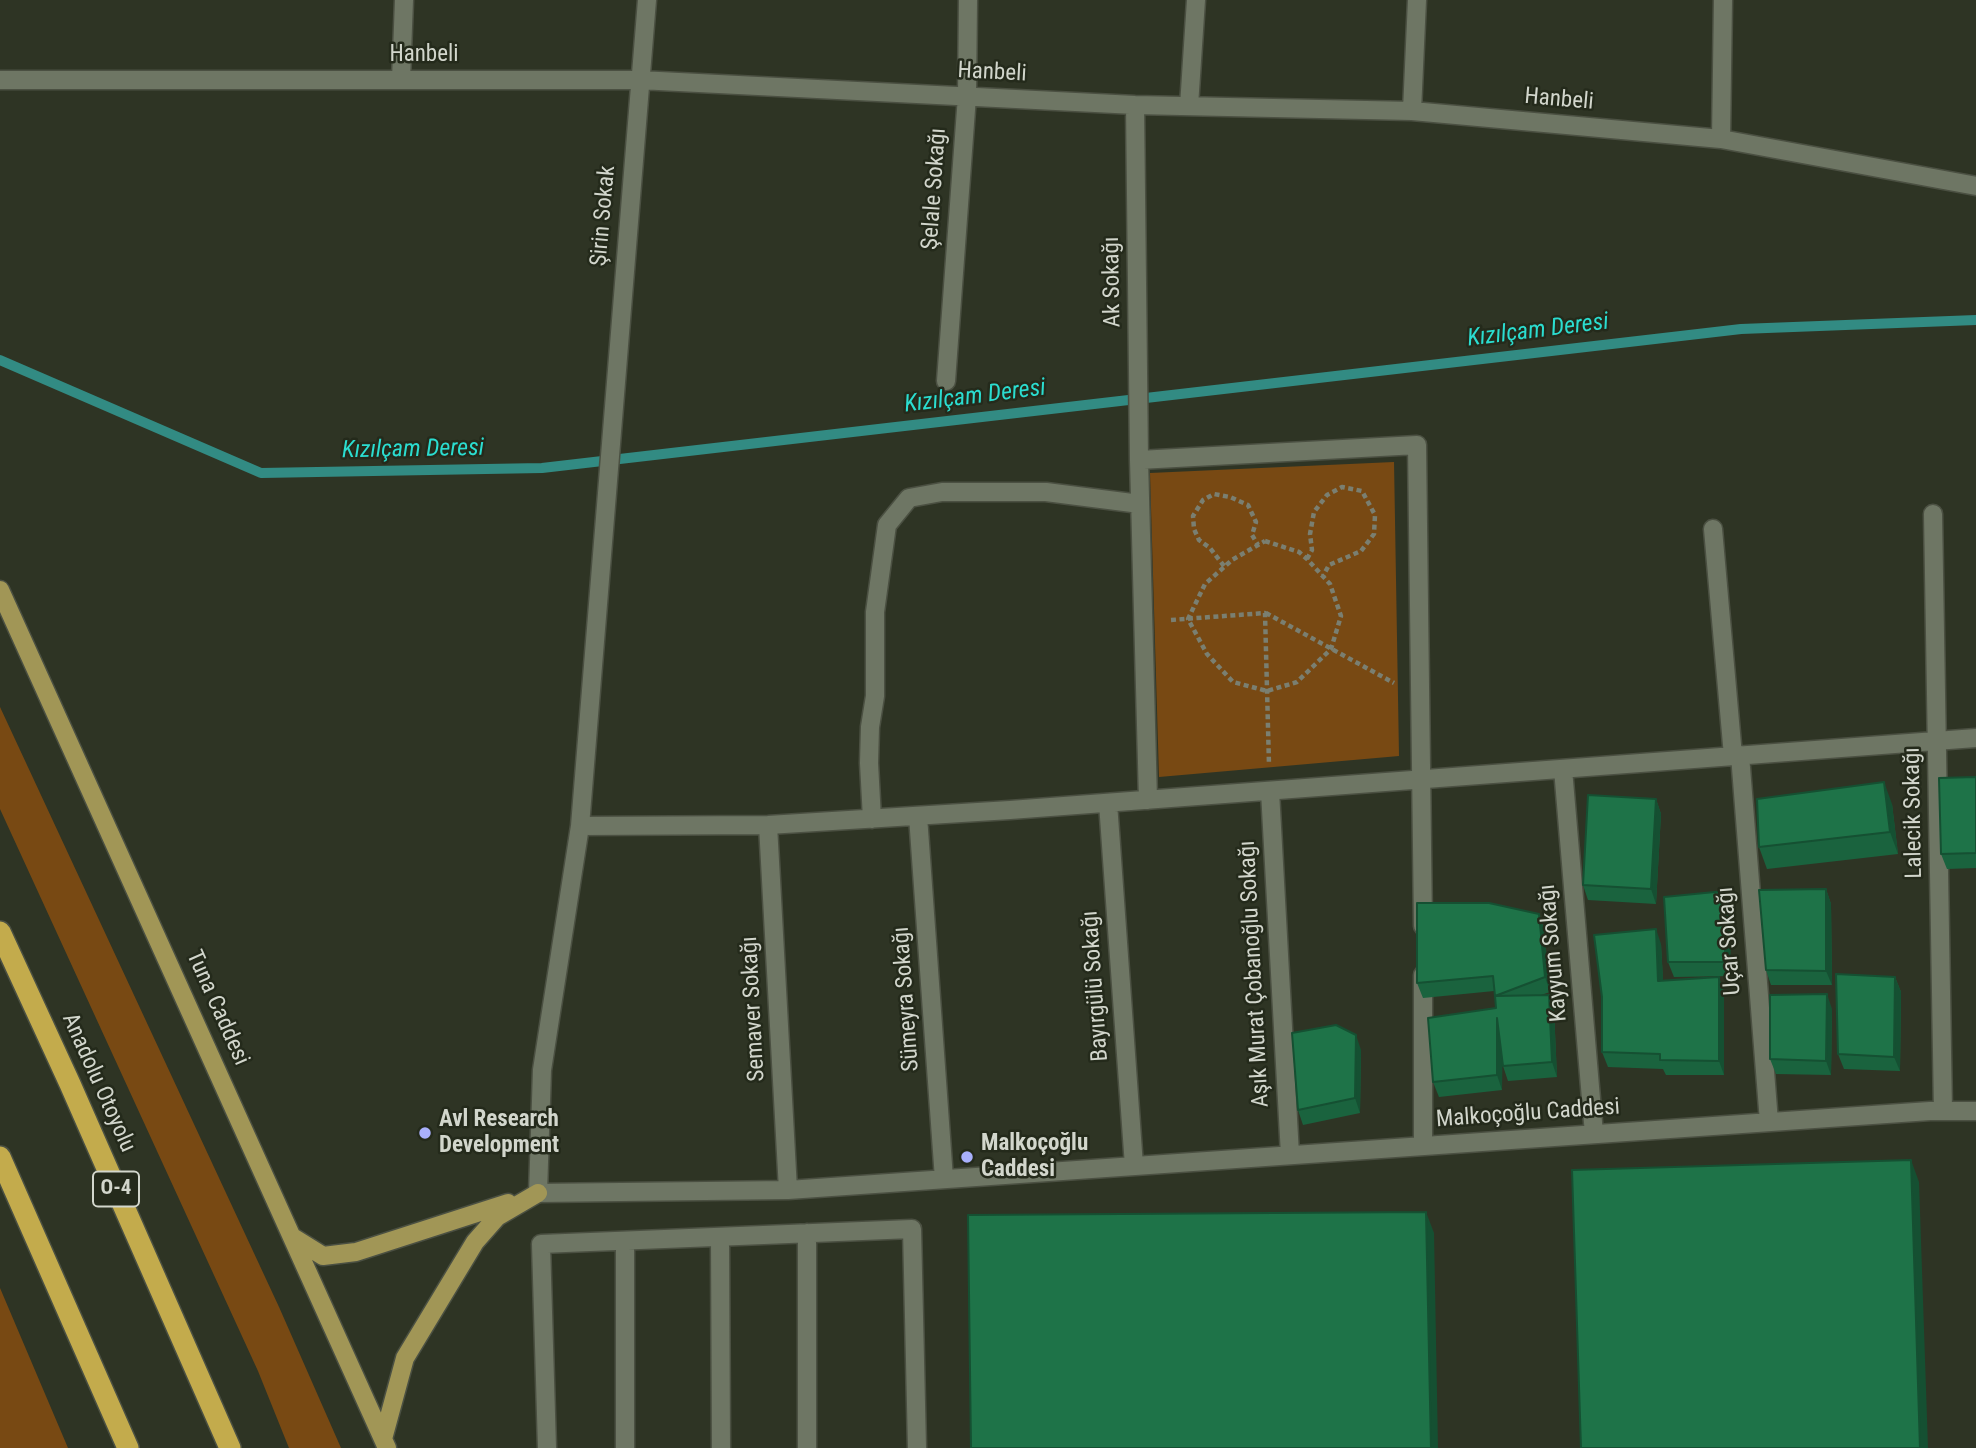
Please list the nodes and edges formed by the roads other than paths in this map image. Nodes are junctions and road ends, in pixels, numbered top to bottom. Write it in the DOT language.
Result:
graph roads {
  1 [pos="404,0"];
  2 [pos="647,0"];
  3 [pos="968,0"];
  4 [pos="1196,0"];
  5 [pos="1417,0"];
  6 [pos="1723,0"];
  7 [pos="0,80"];
  8 [pos="401,80"];
  9 [pos="639,80"];
  10 [pos="967,96"];
  11 [pos="1135,105"];
  12 [pos="1189,106"];
  13 [pos="1412,111"];
  14 [pos="1721,139"];
  15 [pos="1976,186"];
  16 [pos="946,380"];
  17 [pos="1139,460"];
  18 [pos="1140,504"];
  19 [pos="1933,514"];
  20 [pos="1713,529"];
  21 [pos="0,590"];
  22 [pos="1976,738"];
  23 [pos="1938,740"];
  24 [pos="1736,755"];
  25 [pos="1563,769"];
  26 [pos="1422,779"];
  27 [pos="1270,791"];
  28 [pos="1148,800"];
  29 [pos="1108,803"];
  30 [pos="918,816"];
  31 [pos="872,819"];
  32 [pos="768,825"];
  33 [pos="580,826"];
  34 [pos="0,932"];
  35 [pos="1943,1111"];
  36 [pos="1976,1111"];
  37 [pos="1769,1122"];
  38 [pos="1594,1134"];
  39 [pos="1423,1146"];
  40 [pos="1290,1155"];
  41 [pos="0,1157"];
  42 [pos="1134,1166"];
  43 [pos="944,1179"];
  44 [pos="788,1190"];
  45 [pos="538,1193"];
  46 [pos="807,1233"];
  47 [pos="720,1237"];
  48 [pos="294,1238"];
  49 [pos="625,1241"];
  50 [pos="385,1444"];
  51 [pos="128,1448"];
  52 [pos="230,1448"];
  53 [pos="547,1448"];
  54 [pos="625,1448"];
  55 [pos="721,1448"];
  56 [pos="807,1448"];
  57 [pos="917,1448"];
  1 -- 8 [label="street"];
  2 -- 9 [label="street, Şirin Sokak"];
  3 -- 10 [label="street, Şelale Sokağı"];
  4 -- 12 [label="street"];
  5 -- 13 [label="street"];
  6 -- 14 [label="street"];
  7 -- 8 [label="street, Hanbeli"];
  8 -- 9 [label="street, Hanbeli"];
  9 -- 10 [label="street, Hanbeli"];
  9 -- 33 [label="street, Şirin Sokak"];
  10 -- 11 [label="street, Hanbeli"];
  10 -- 16 [label="street, Şelale Sokağı"];
  11 -- 12 [label="street, Hanbeli"];
  11 -- 17 [label="street, Ak Sokağı"];
  12 -- 13 [label="street, Hanbeli"];
  13 -- 14 [label="street, Hanbeli"];
  14 -- 15 [label="street, Hanbeli"];
  17 -- 18 [label="street, Ak Sokağı"];
  17 -- 26 [label="street"];
  18 -- 28 [label="street, Ak Sokağı"];
  18 -- 31 [label="street"];
  19 -- 23 [label="street, Lalecik Sokağı"];
  20 -- 24 [label="street, Uçar Sokağı"];
  21 -- 48 [label="main road, Tuna Caddesi"];
  22 -- 23 [label="street"];
  23 -- 24 [label="street"];
  23 -- 35 [label="street, Lalecik Sokağı"];
  24 -- 25 [label="street"];
  24 -- 37 [label="street, Uçar Sokağı"];
  25 -- 26 [label="street"];
  25 -- 38 [label="street, Kayyum Sokağı"];
  26 -- 27 [label="street"];
  26 -- 39 [label="street"];
  27 -- 28 [label="street"];
  27 -- 40 [label="street, Aşık Murat Çobanoğlu Sokağı"];
  28 -- 29 [label="street"];
  29 -- 30 [label="street"];
  29 -- 42 [label="street, Bayırgülü Sokağı"];
  30 -- 31 [label="street"];
  30 -- 43 [label="street, Sümeyra Sokağı"];
  31 -- 32 [label="street"];
  32 -- 33 [label="street"];
  32 -- 44 [label="street, Semaver Sokağı"];
  33 -- 45 [label="street, Şirin Sokak"];
  34 -- 52 [label="highway, Anadolu Otoyolu / O-4"];
  35 -- 36 [label="street, Malkoçoğlu Caddesi"];
  35 -- 37 [label="street, Malkoçoğlu Caddesi"];
  37 -- 38 [label="street, Malkoçoğlu Caddesi"];
  38 -- 39 [label="street, Malkoçoğlu Caddesi"];
  39 -- 40 [label="street, Malkoçoğlu Caddesi"];
  40 -- 42 [label="street, Malkoçoğlu Caddesi"];
  41 -- 51 [label="highway"];
  42 -- 43 [label="street, Malkoçoğlu Caddesi"];
  43 -- 44 [label="street, Malkoçoğlu Caddesi"];
  44 -- 45 [label="street, Malkoçoğlu Caddesi"];
  45 -- 48 [label="main road"];
  45 -- 50 [label="main road"];
  46 -- 47 [label="street"];
  46 -- 56 [label="street"];
  46 -- 57 [label="street"];
  47 -- 49 [label="street"];
  47 -- 55 [label="street"];
  48 -- 50 [label="main road, Tuna Caddesi"];
  49 -- 53 [label="street"];
  49 -- 54 [label="street"];
}
